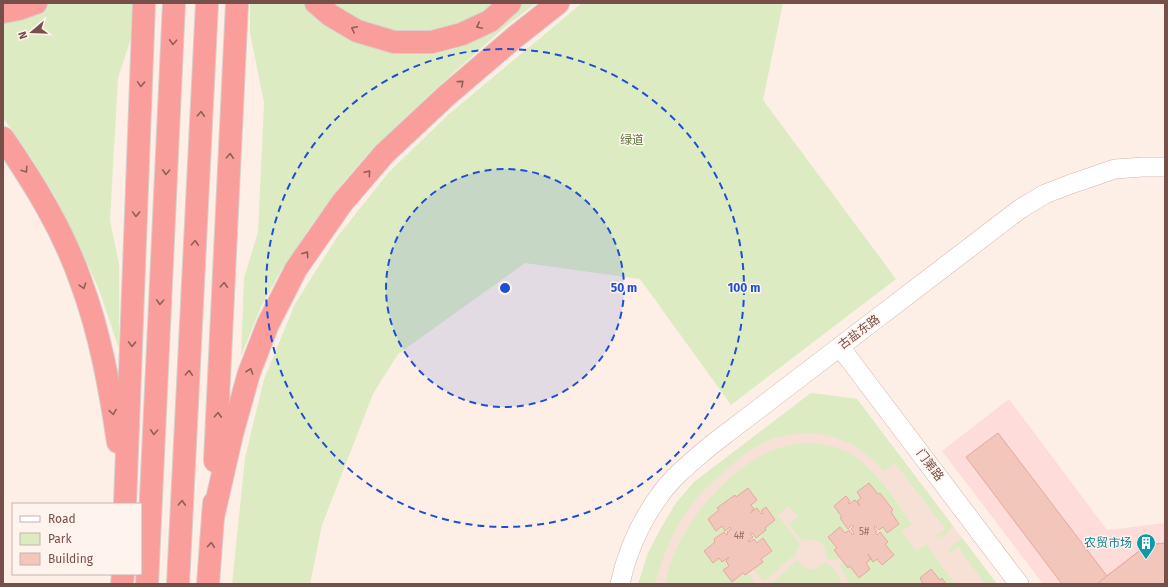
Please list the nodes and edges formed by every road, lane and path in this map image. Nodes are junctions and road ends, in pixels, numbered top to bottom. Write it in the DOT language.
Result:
graph roads {
  1 [pos="36,3"];
  2 [pos="144,3"];
  3 [pos="174,3"];
  4 [pos="207,3"];
  5 [pos="237,3"];
  6 [pos="316,3"];
  7 [pos="510,3"];
  8 [pos="558,3"];
  9 [pos="3,12"];
  10 [pos="3,138"];
  11 [pos="1165,167"];
  12 [pos="840,347"];
  13 [pos="126,499"];
  14 [pos="213,517"];
  15 [pos="147,584"];
  16 [pos="178,584"];
  17 [pos="208,584"];
  18 [pos="620,584"];
  19 [pos="1019,584"];
  1 -- 9 [label="highway"];
  2 -- 13 [label="highway, one-way"];
  3 -- 15 [label="highway, one-way"];
  16 -- 4 [label="highway, one-way"];
  14 -- 5 [label="highway, one-way"];
  7 -- 6 [label="highway, one-way"];
  14 -- 8 [label="highway, one-way"];
  10 -- 13 [label="highway, one-way"];
  11 -- 12 [label="street, 古盐东路"];
  12 -- 18 [label="street, 古盐东路"];
  12 -- 19 [label="street, 门第路"];
  17 -- 14 [label="highway, one-way"];
}
